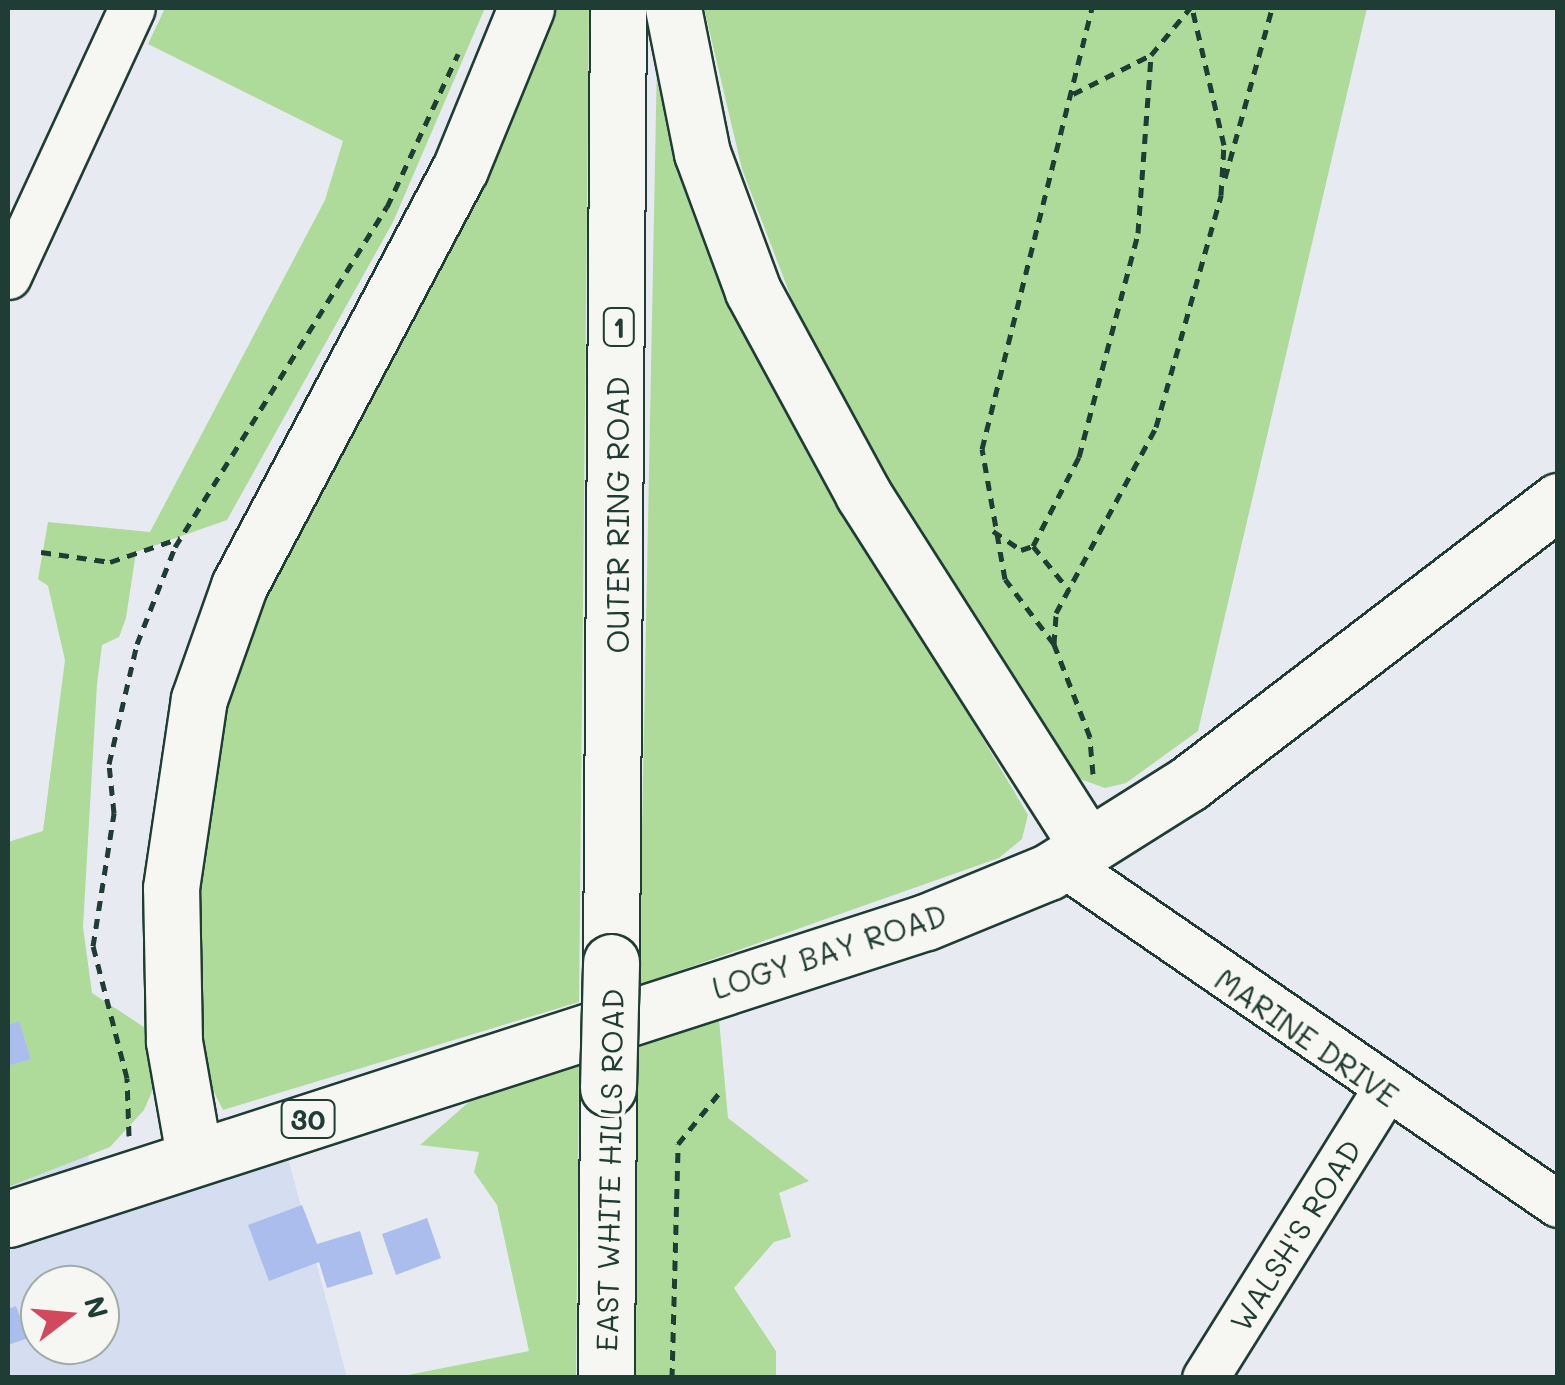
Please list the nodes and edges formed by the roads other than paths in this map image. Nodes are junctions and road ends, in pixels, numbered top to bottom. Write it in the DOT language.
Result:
graph roads {
  1 [pos="132,8"];
  2 [pos="526,8"];
  3 [pos="618,8"];
  4 [pos="673,8"];
  5 [pos="8,276"];
  6 [pos="1558,501"];
  7 [pos="1075,855"];
  8 [pos="611,962"];
  9 [pos="1384,1092"];
  10 [pos="194,1155"];
  11 [pos="1558,1204"];
  12 [pos="8,1219"];
  13 [pos="606,1378"];
  14 [pos="1205,1378"];
  1 -- 5 [label="street"];
  2 -- 10 [label="main road"];
  3 -- 8 [label="main road, OUTER RING ROAD / 1"];
  4 -- 7 [label="main road"];
  6 -- 7 [label="main road, LOGY BAY ROAD / 30"];
  7 -- 9 [label="street, MARINE DRIVE"];
  7 -- 10 [label="main road, LOGY BAY ROAD / 30"];
  8 -- 13 [label="main road, EAST WHITE HILLS ROAD, bridge"];
  9 -- 11 [label="street, MARINE DRIVE"];
  9 -- 14 [label="street, WALSH'S ROAD"];
  10 -- 12 [label="main road, LOGY BAY ROAD / 30"];
}
